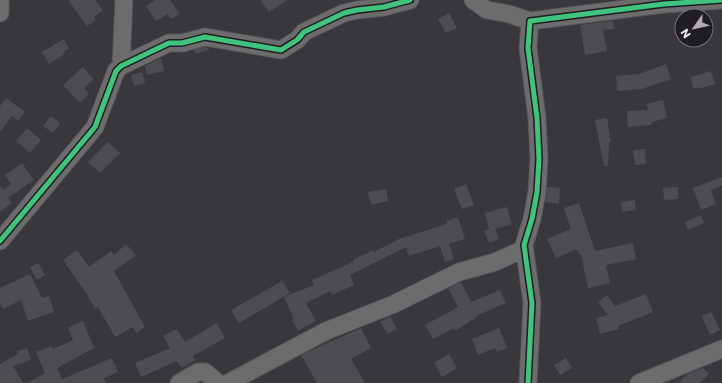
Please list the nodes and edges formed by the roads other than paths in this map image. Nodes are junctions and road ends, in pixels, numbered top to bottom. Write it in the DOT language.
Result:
graph roads {
  1 [pos="124,0"];
  2 [pos="410,0"];
  3 [pos="473,0"];
  4 [pos="722,0"];
  5 [pos="0,1"];
  6 [pos="0,13"];
  7 [pos="530,21"];
  8 [pos="121,66"];
  9 [pos="0,241"];
  10 [pos="524,249"];
  11 [pos="722,348"];
  12 [pos="179,383"];
  13 [pos="218,383"];
  14 [pos="228,383"];
  15 [pos="528,383"];
  16 [pos="638,383"];
  1 -- 8 [label="street"];
  2 -- 8 [label="street"];
  3 -- 7 [label="street"];
  4 -- 7 [label="street"];
  5 -- 6 [label="street"];
  7 -- 10 [label="street"];
  8 -- 9 [label="street"];
  10 -- 14 [label="street"];
  10 -- 15 [label="street"];
  11 -- 16 [label="street"];
  12 -- 13 [label="street"];
}
